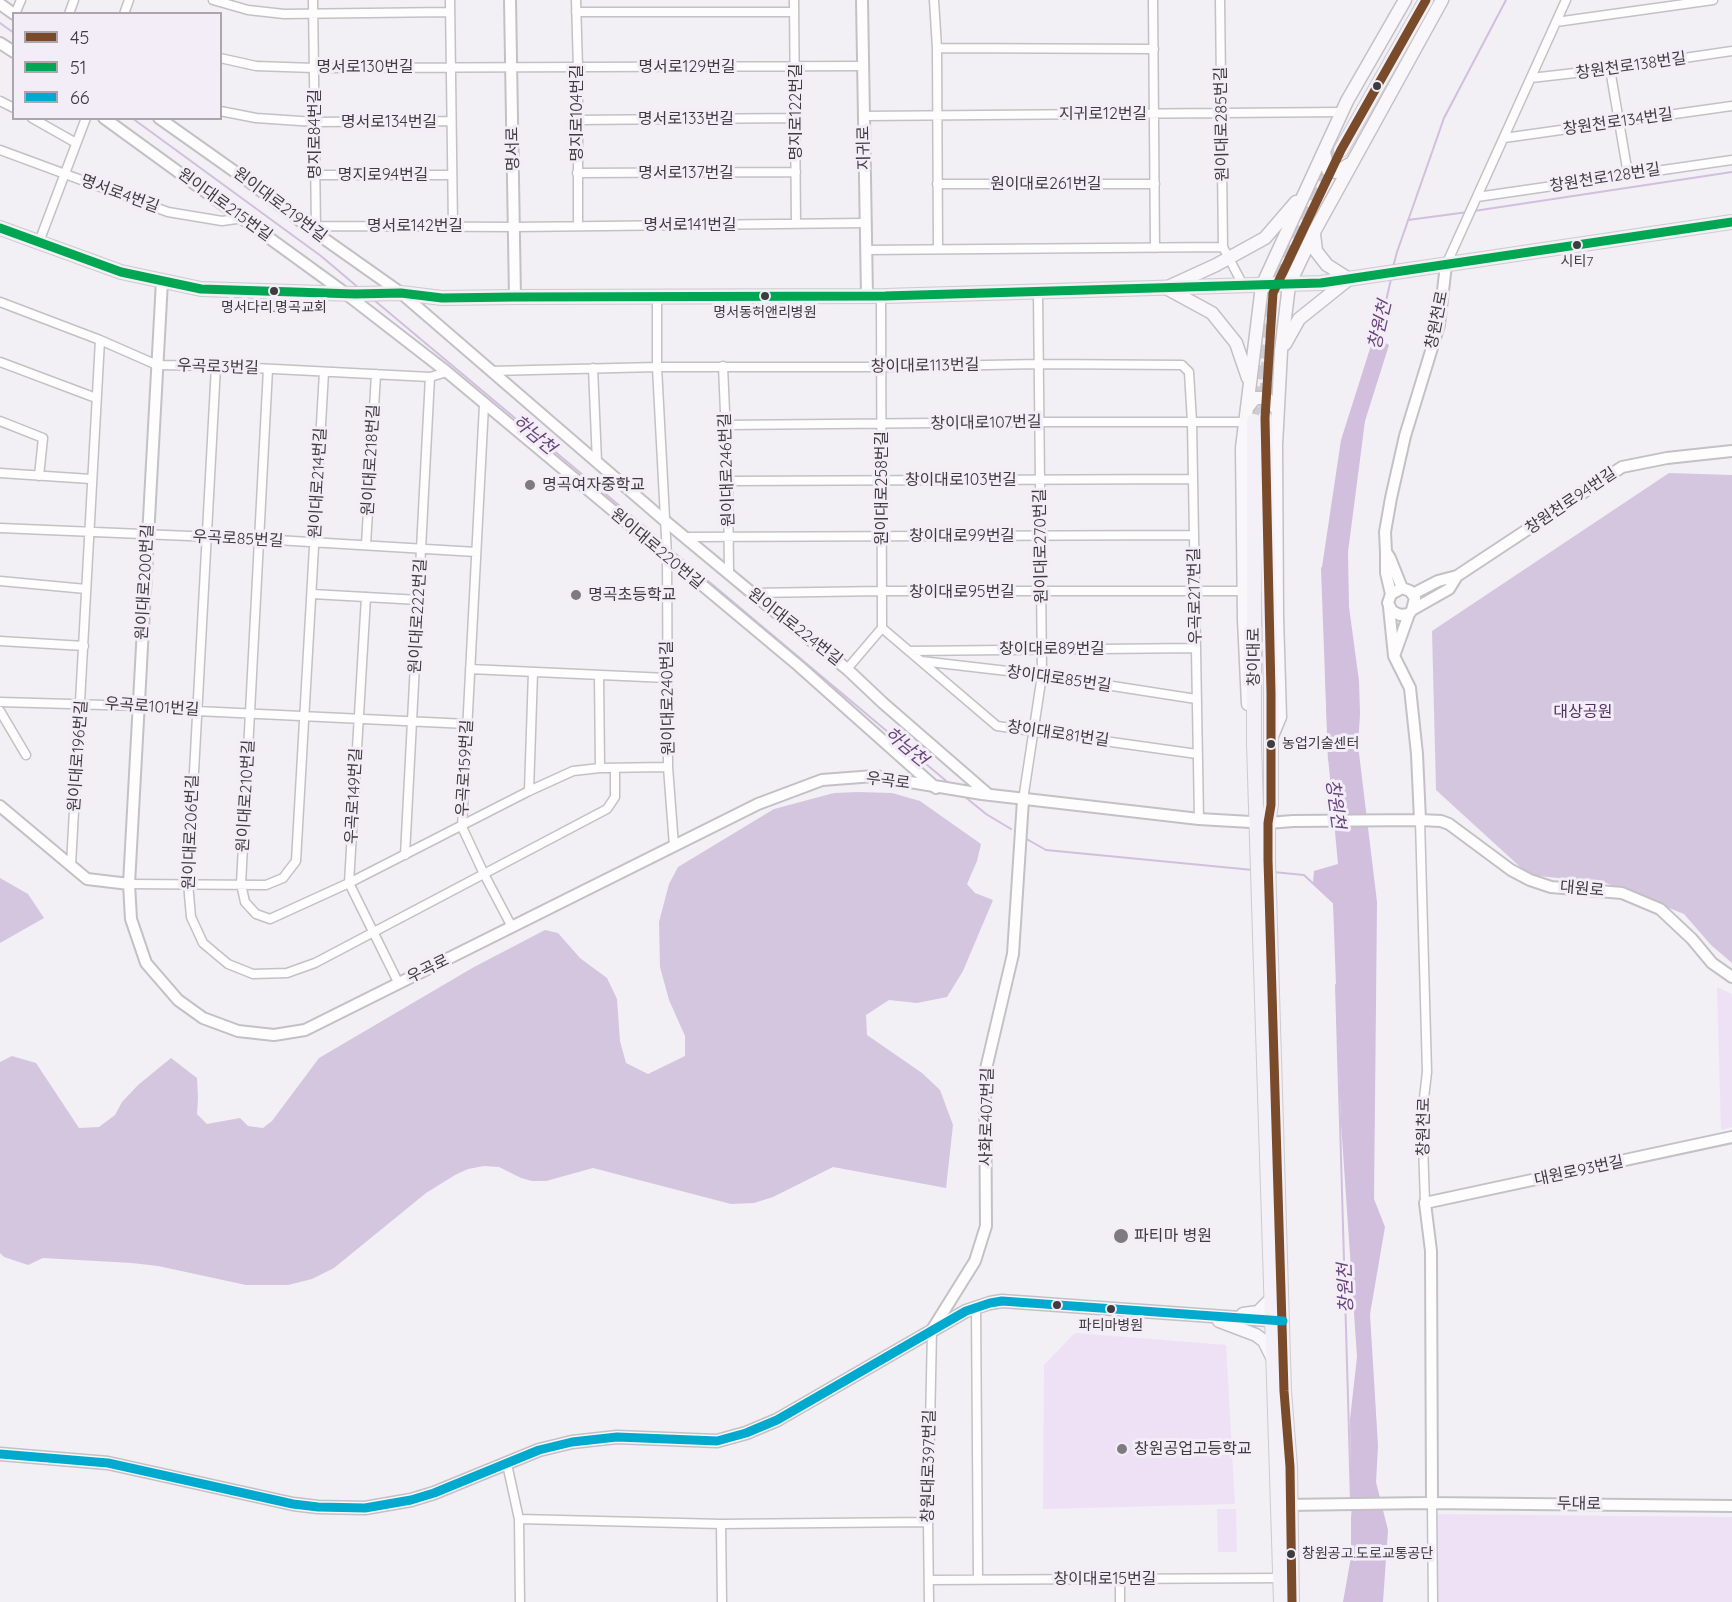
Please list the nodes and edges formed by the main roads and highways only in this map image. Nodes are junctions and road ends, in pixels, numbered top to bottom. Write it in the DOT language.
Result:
graph roads {
  1 [pos="1405,0"];
  2 [pos="1418,0"];
  3 [pos="1426,0"];
  4 [pos="1442,0"];
  5 [pos="1333,148"];
  6 [pos="1352,163"];
  7 [pos="1306,190"];
  8 [pos="1732,222"];
  9 [pos="0,228"];
  10 [pos="1314,232"];
  11 [pos="1352,278"];
  12 [pos="1289,285"];
  13 [pos="1262,286"];
  14 [pos="1166,288"];
  15 [pos="1281,351"];
  16 [pos="1250,383"];
  17 [pos="1247,408"];
  18 [pos="1278,410"];
  19 [pos="1255,420"];
  20 [pos="1270,740"];
  21 [pos="1254,744"];
  22 [pos="1262,823"];
  23 [pos="1263,881"];
  24 [pos="1271,1299"];
  25 [pos="1206,1316"];
  26 [pos="1277,1321"];
  27 [pos="1274,1361"];
  28 [pos="0,1454"];
  29 [pos="1285,1505"];
  30 [pos="1281,1602"];
  31 [pos="1292,1602"];
  1 -- 5 [label="main road"];
  2 -- 5 [label="main road"];
  3 -- 5 [label="main road"];
  4 -- 6 [label="main road"];
  5 -- 6 [label="main road"];
  5 -- 7 [label="main road"];
  6 -- 10 [label="main road"];
  7 -- 13 [label="main road"];
  7 -- 14 [label="main road"];
  8 -- 11 [label="main road"];
  9 -- 14 [label="main road"];
  10 -- 11 [label="main road"];
  10 -- 12 [label="main road"];
  11 -- 12 [label="main road"];
  11 -- 15 [label="main road"];
  12 -- 13 [label="main road"];
  12 -- 15 [label="main road"];
  13 -- 14 [label="main road"];
  13 -- 16 [label="main road"];
  14 -- 16 [label="main road"];
  15 -- 18 [label="main road"];
  16 -- 17 [label="main road"];
  17 -- 18 [label="main road"];
  17 -- 19 [label="main road"];
  18 -- 20 [label="main road"];
  19 -- 20 [label="main road, 창이대로"];
  19 -- 21 [label="main road, 창이대로"];
  19 -- 21 [label="main road"];
  20 -- 22 [label="main road, 창이대로"];
  21 -- 22 [label="main road, 창이대로"];
  22 -- 23 [label="main road, 창이대로"];
  23 -- 24 [label="main road"];
  23 -- 26 [label="main road"];
  24 -- 25 [label="main road"];
  24 -- 26 [label="main road"];
  25 -- 26 [label="main road"];
  25 -- 27 [label="main road"];
  25 -- 28 [label="main road"];
  26 -- 27 [label="main road"];
  26 -- 29 [label="main road"];
  27 -- 29 [label="main road"];
  29 -- 30 [label="main road"];
  29 -- 31 [label="main road"];
}
